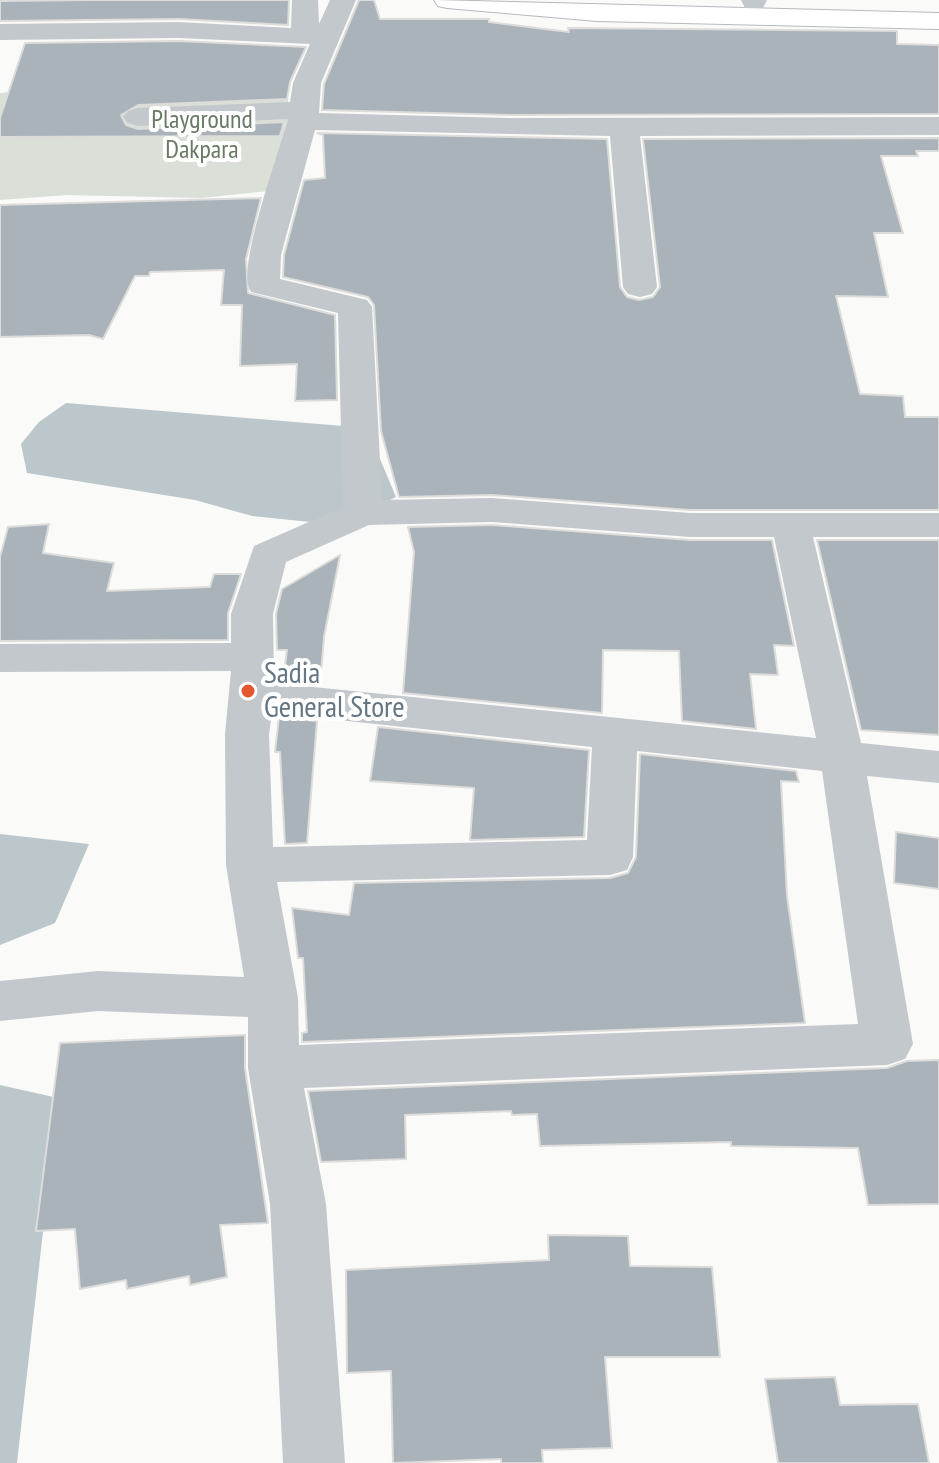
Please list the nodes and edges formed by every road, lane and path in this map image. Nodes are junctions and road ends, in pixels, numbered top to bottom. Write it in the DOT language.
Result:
graph roads {
  1 [pos="305,0"];
  2 [pos="343,0"];
  3 [pos="447,0"];
  4 [pos="573,0"];
  5 [pos="754,1"];
  6 [pos="939,10"];
  7 [pos="939,21"];
  8 [pos="0,32"];
  9 [pos="304,116"];
  10 [pos="138,117"];
  11 [pos="624,126"];
  12 [pos="939,126"];
  13 [pos="640,287"];
  14 [pos="363,513"];
  15 [pos="939,525"];
  16 [pos="791,527"];
  17 [pos="0,658"];
  18 [pos="251,677"];
  19 [pos="615,736"];
  20 [pos="842,757"];
  21 [pos="939,767"];
  22 [pos="250,865"];
  23 [pos="273,998"];
  24 [pos="0,1001"];
  25 [pos="274,1068"];
  26 [pos="314,1463"];
  1 -- 8 [label="street"];
  2 -- 9 [label="street"];
  3 -- 7 [label="main road"];
  4 -- 5 [label="main road"];
  5 -- 6 [label="main road"];
  9 -- 10 [label="street"];
  9 -- 11 [label="street"];
  9 -- 14 [label="street"];
  11 -- 12 [label="street"];
  11 -- 13 [label="street"];
  14 -- 16 [label="street"];
  14 -- 18 [label="street"];
  15 -- 16 [label="street"];
  16 -- 20 [label="street"];
  17 -- 18 [label="street"];
  18 -- 19 [label="street"];
  18 -- 22 [label="street"];
  19 -- 20 [label="street"];
  19 -- 22 [label="street"];
  20 -- 21 [label="street"];
  20 -- 25 [label="street"];
  22 -- 23 [label="street"];
  23 -- 24 [label="street"];
  23 -- 25 [label="street"];
  25 -- 26 [label="street"];
}
